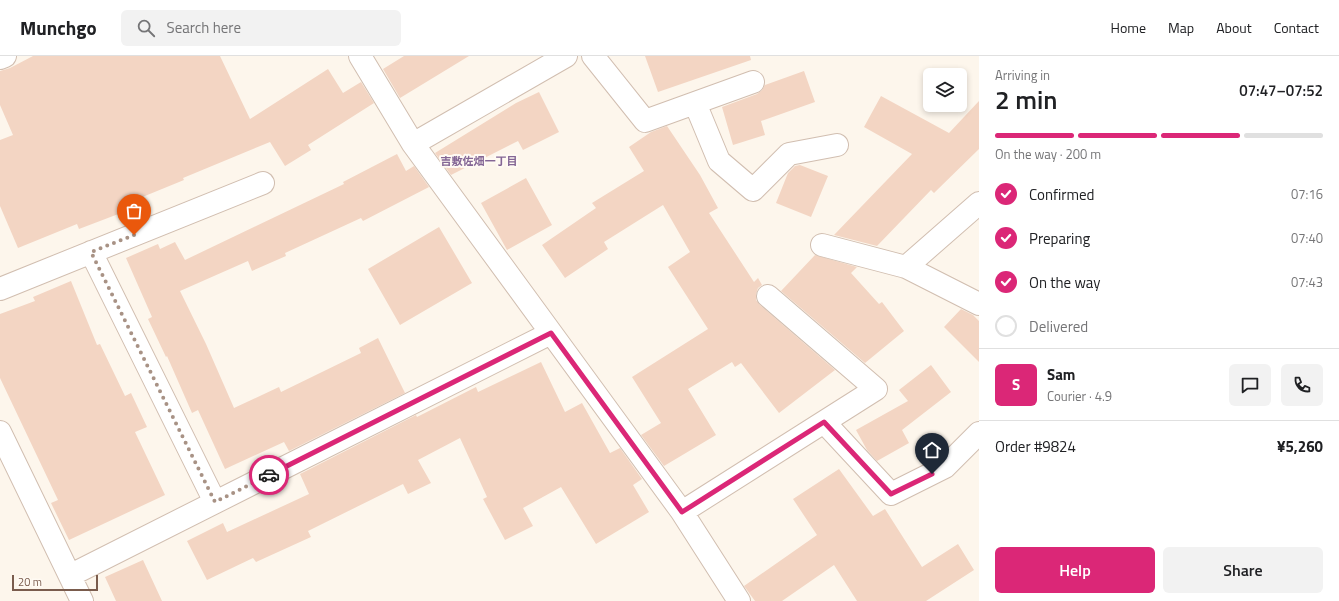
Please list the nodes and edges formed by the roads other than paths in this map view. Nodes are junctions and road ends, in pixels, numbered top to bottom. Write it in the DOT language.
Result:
graph roads {
  1 [pos="5,56"];
  2 [pos="360,56"];
  3 [pos="566,56"];
  4 [pos="593,56"];
  5 [pos="0,58"];
  6 [pos="753,82"];
  7 [pos="695,103"];
  8 [pos="413,144"];
  9 [pos="837,145"];
  10 [pos="262,182"];
  11 [pos="979,203"];
  12 [pos="822,245"];
  13 [pos="91,252"];
  14 [pos="906,267"];
  15 [pos="0,289"];
  16 [pos="768,296"];
  17 [pos="979,304"];
  18 [pos="551,333"];
  19 [pos="824,422"];
  20 [pos="0,432"];
  21 [pos="979,432"];
  22 [pos="215,502"];
  23 [pos="682,512"];
  24 [pos="70,575"];
  25 [pos="82,601"];
  26 [pos="739,601"];
  1 -- 5 [label="street"];
  2 -- 8 [label="street"];
  3 -- 8 [label="street"];
  4 -- 7 [label="street"];
  6 -- 7 [label="street"];
  7 -- 9 [label="street"];
  8 -- 18 [label="street"];
  10 -- 13 [label="street"];
  11 -- 14 [label="street"];
  12 -- 14 [label="street"];
  13 -- 15 [label="street"];
  13 -- 22 [label="street"];
  14 -- 17 [label="street"];
  16 -- 19 [label="street"];
  18 -- 22 [label="street"];
  18 -- 23 [label="street"];
  19 -- 21 [label="street"];
  19 -- 23 [label="street"];
  20 -- 24 [label="street"];
  22 -- 24 [label="street"];
  23 -- 26 [label="street"];
  24 -- 25 [label="street"];
}
